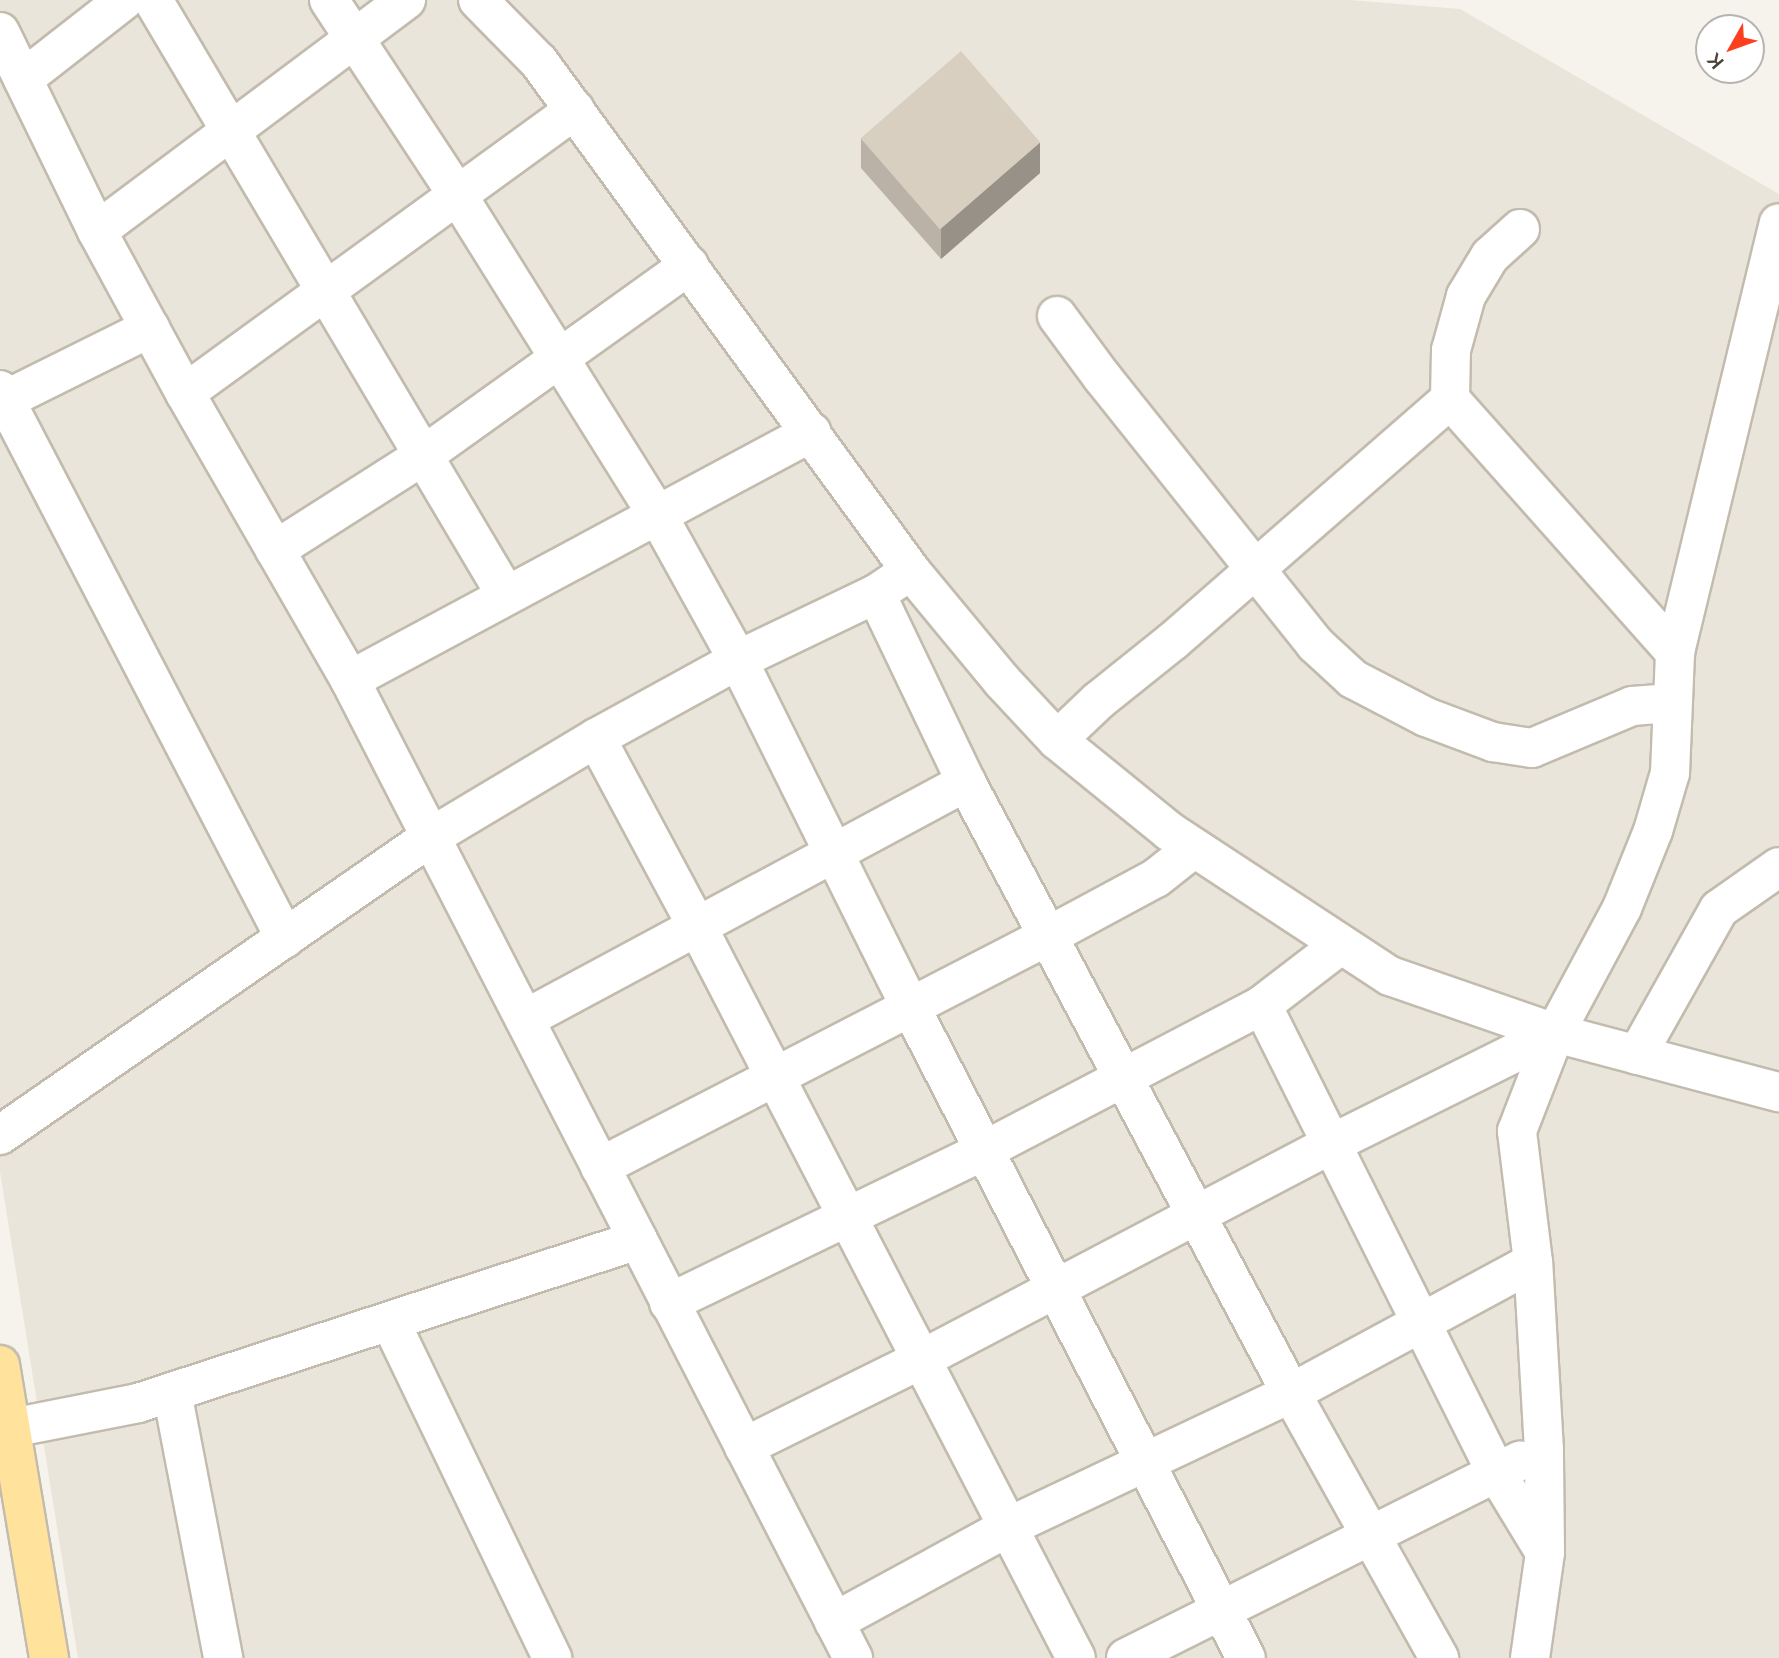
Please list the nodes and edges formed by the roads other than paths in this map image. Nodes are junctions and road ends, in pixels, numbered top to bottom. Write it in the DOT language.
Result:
graph roads {
  1 [pos="124,0"];
  2 [pos="153,0"];
  3 [pos="329,0"];
  4 [pos="406,0"];
  5 [pos="478,0"];
  6 [pos="0,32"];
  7 [pos="354,39"];
  8 [pos="23,79"];
  9 [pos="575,110"];
  10 [pos="232,130"];
  11 [pos="458,196"];
  12 [pos="1779,223"];
  13 [pos="1520,229"];
  14 [pos="97,231"];
  15 [pos="689,265"];
  16 [pos="327,291"];
  17 [pos="1057,316"];
  18 [pos="150,328"];
  19 [pos="559,359"];
  20 [pos="185,393"];
  21 [pos="3,395"];
  22 [pos="1450,399"];
  23 [pos="812,432"];
  24 [pos="424,455"];
  25 [pos="657,514"];
  26 [pos="275,550"];
  27 [pos="1256,569"];
  28 [pos="911,571"];
  29 [pos="876,594"];
  30 [pos="506,595"];
  31 [pos="1675,652"];
  32 [pos="738,660"];
  33 [pos="350,680"];
  34 [pos="1672,703"];
  35 [pos="596,738"];
  36 [pos="1056,740"];
  37 [pos="967,782"];
  38 [pos="429,838"];
  39 [pos="1194,848"];
  40 [pos="834,853"];
  41 [pos="1779,867"];
  42 [pos="697,926"];
  43 [pos="1050,935"];
  44 [pos="285,938"];
  45 [pos="1339,946"];
  46 [pos="1262,1005"];
  47 [pos="910,1006"];
  48 [pos="525,1019"];
  49 [pos="1555,1033"];
  50 [pos="1637,1055"];
  51 [pos="1125,1077"];
  52 [pos="775,1079"];
  53 [pos="1779,1092"];
  54 [pos="0,1135"];
  55 [pos="1331,1144"];
  56 [pos="985,1150"];
  57 [pos="600,1167"];
  58 [pos="1196,1213"];
  59 [pos="846,1217"];
  60 [pos="638,1241"];
  61 [pos="1533,1262"];
  62 [pos="1054,1287"];
  63 [pos="669,1303"];
  64 [pos="391,1323"];
  65 [pos="1420,1324"];
  66 [pos="920,1360"];
  67 [pos="0,1365"];
  68 [pos="172,1392"];
  69 [pos="1291,1392"];
  70 [pos="11,1428"];
  71 [pos="744,1447"];
  72 [pos="1544,1450"];
  73 [pos="1144,1462"];
  74 [pos="1496,1472"];
  75 [pos="1008,1527"];
  76 [pos="1369,1534"];
  77 [pos="1545,1553"];
  78 [pos="1220,1608"];
  79 [pos="834,1622"];
  80 [pos="49,1658"];
  81 [pos="223,1658"];
  82 [pos="552,1658"];
  83 [pos="853,1658"];
  84 [pos="1076,1658"];
  85 [pos="1126,1658"];
  86 [pos="1246,1658"];
  87 [pos="1439,1658"];
  88 [pos="1530,1658"];
  1 -- 8 [label="street"];
  2 -- 10 [label="street"];
  3 -- 7 [label="street"];
  4 -- 7 [label="street"];
  5 -- 9 [label="street"];
  6 -- 8 [label="street"];
  7 -- 10 [label="street"];
  7 -- 11 [label="street"];
  8 -- 14 [label="street"];
  9 -- 11 [label="street"];
  9 -- 15 [label="street"];
  10 -- 14 [label="street"];
  10 -- 16 [label="street"];
  11 -- 16 [label="street"];
  11 -- 19 [label="street"];
  12 -- 31 [label="street"];
  13 -- 22 [label="street"];
  14 -- 18 [label="street"];
  15 -- 19 [label="street"];
  15 -- 23 [label="street"];
  16 -- 20 [label="street"];
  16 -- 24 [label="street"];
  17 -- 27 [label="street"];
  18 -- 20 [label="street"];
  18 -- 21 [label="street"];
  19 -- 24 [label="street"];
  19 -- 25 [label="street"];
  20 -- 26 [label="street"];
  21 -- 44 [label="street"];
  22 -- 27 [label="street"];
  22 -- 31 [label="street"];
  23 -- 25 [label="street"];
  23 -- 28 [label="street"];
  24 -- 26 [label="street"];
  24 -- 30 [label="street"];
  25 -- 30 [label="street"];
  25 -- 32 [label="street"];
  26 -- 33 [label="street"];
  27 -- 34 [label="street"];
  27 -- 36 [label="street"];
  28 -- 29 [label="street"];
  28 -- 36 [label="street"];
  29 -- 32 [label="street"];
  29 -- 37 [label="street"];
  30 -- 33 [label="street"];
  31 -- 34 [label="street"];
  32 -- 35 [label="street"];
  32 -- 40 [label="street"];
  33 -- 38 [label="street"];
  34 -- 49 [label="street"];
  35 -- 38 [label="street"];
  35 -- 42 [label="street"];
  36 -- 39 [label="street"];
  37 -- 40 [label="street"];
  37 -- 43 [label="street"];
  38 -- 44 [label="street"];
  38 -- 48 [label="street"];
  39 -- 43 [label="street"];
  39 -- 45 [label="street"];
  40 -- 42 [label="street"];
  40 -- 47 [label="street"];
  41 -- 50 [label="street"];
  42 -- 48 [label="street"];
  42 -- 52 [label="street"];
  43 -- 47 [label="street"];
  43 -- 51 [label="street"];
  44 -- 54 [label="street"];
  45 -- 46 [label="street"];
  45 -- 49 [label="street"];
  46 -- 51 [label="street"];
  46 -- 55 [label="street"];
  47 -- 52 [label="street"];
  47 -- 56 [label="street"];
  48 -- 57 [label="street"];
  49 -- 50 [label="street"];
  49 -- 55 [label="street"];
  49 -- 61 [label="street"];
  50 -- 53 [label="street"];
  51 -- 56 [label="street"];
  51 -- 58 [label="street"];
  52 -- 57 [label="street"];
  52 -- 59 [label="street"];
  55 -- 58 [label="street"];
  55 -- 65 [label="street"];
  56 -- 59 [label="street"];
  56 -- 62 [label="street"];
  57 -- 60 [label="street"];
  58 -- 62 [label="street"];
  58 -- 69 [label="street"];
  59 -- 63 [label="street"];
  59 -- 66 [label="street"];
  60 -- 63 [label="street"];
  60 -- 64 [label="street"];
  61 -- 65 [label="street"];
  61 -- 72 [label="street"];
  62 -- 66 [label="street"];
  62 -- 73 [label="street"];
  63 -- 71 [label="street"];
  64 -- 68 [label="street"];
  64 -- 82 [label="street"];
  65 -- 69 [label="street"];
  65 -- 74 [label="street"];
  66 -- 71 [label="street"];
  66 -- 75 [label="street"];
  67 -- 70 [label="main road"];
  68 -- 70 [label="street"];
  68 -- 81 [label="street"];
  69 -- 73 [label="street"];
  69 -- 76 [label="street"];
  70 -- 80 [label="main road"];
  71 -- 79 [label="street"];
  72 -- 74 [label="street"];
  72 -- 77 [label="street"];
  73 -- 75 [label="street"];
  73 -- 78 [label="street"];
  74 -- 76 [label="street"];
  74 -- 77 [label="street"];
  75 -- 79 [label="street"];
  75 -- 84 [label="street"];
  76 -- 78 [label="street"];
  76 -- 87 [label="street"];
  77 -- 88 [label="street"];
  78 -- 85 [label="street"];
  78 -- 86 [label="street"];
  79 -- 83 [label="street"];
}
